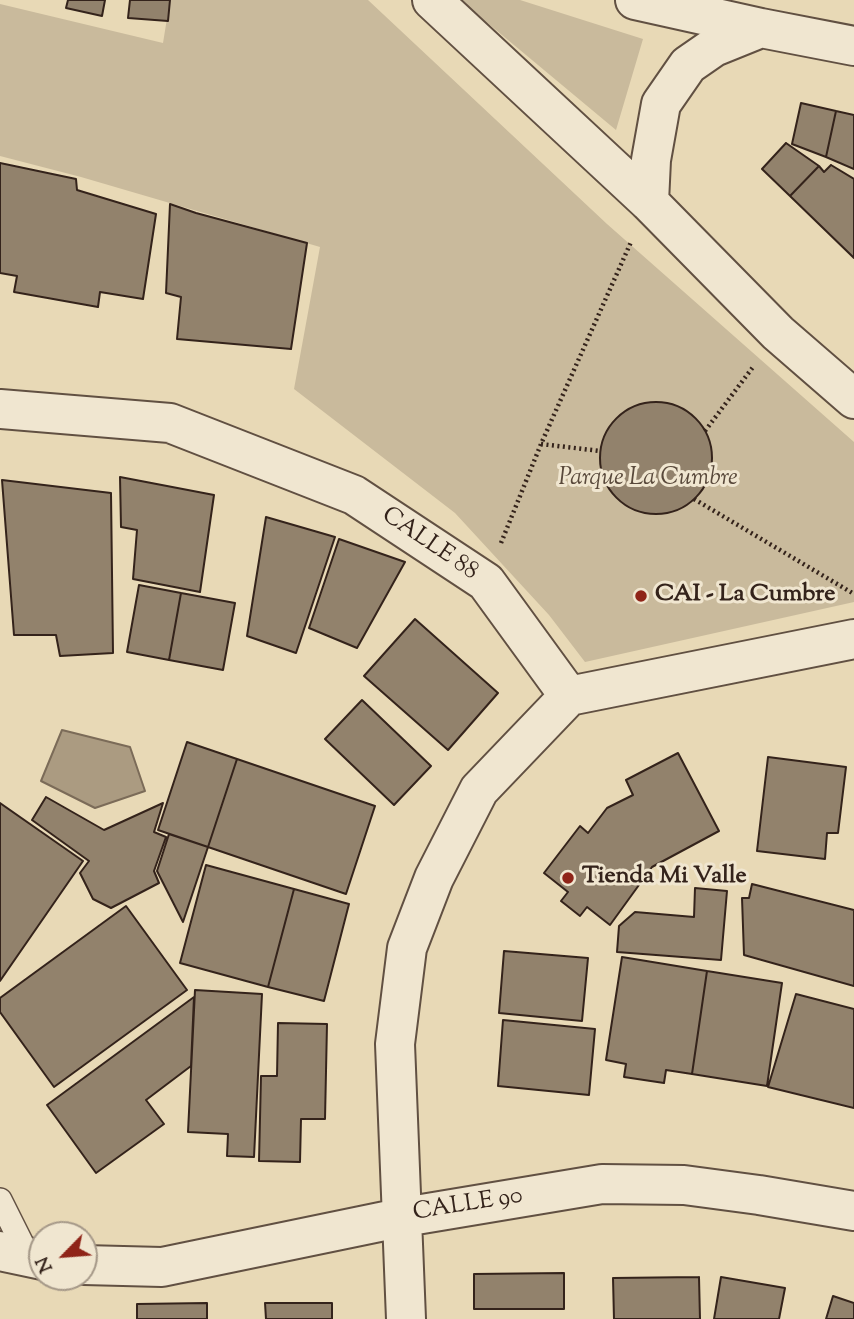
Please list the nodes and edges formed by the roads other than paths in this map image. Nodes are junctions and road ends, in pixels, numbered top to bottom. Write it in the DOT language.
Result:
graph roads {
  1 [pos="432,0"];
  2 [pos="635,0"];
  3 [pos="761,28"];
  4 [pos="854,46"];
  5 [pos="649,202"];
  6 [pos="854,399"];
  7 [pos="0,410"];
  8 [pos="854,639"];
  9 [pos="569,696"];
  10 [pos="0,1200"];
  11 [pos="854,1212"];
  12 [pos="404,1217"];
  13 [pos="24,1256"];
  14 [pos="98,1265"];
  15 [pos="407,1319"];
  1 -- 5 [label="street"];
  2 -- 3 [label="street"];
  3 -- 4 [label="street"];
  3 -- 5 [label="street"];
  5 -- 6 [label="street"];
  7 -- 9 [label="street, CALLE 88"];
  8 -- 9 [label="street"];
  9 -- 12 [label="street"];
  10 -- 13 [label="lane"];
  11 -- 12 [label="street, CALLE 90"];
  12 -- 14 [label="street, CALLE 90"];
  12 -- 15 [label="street"];
}
